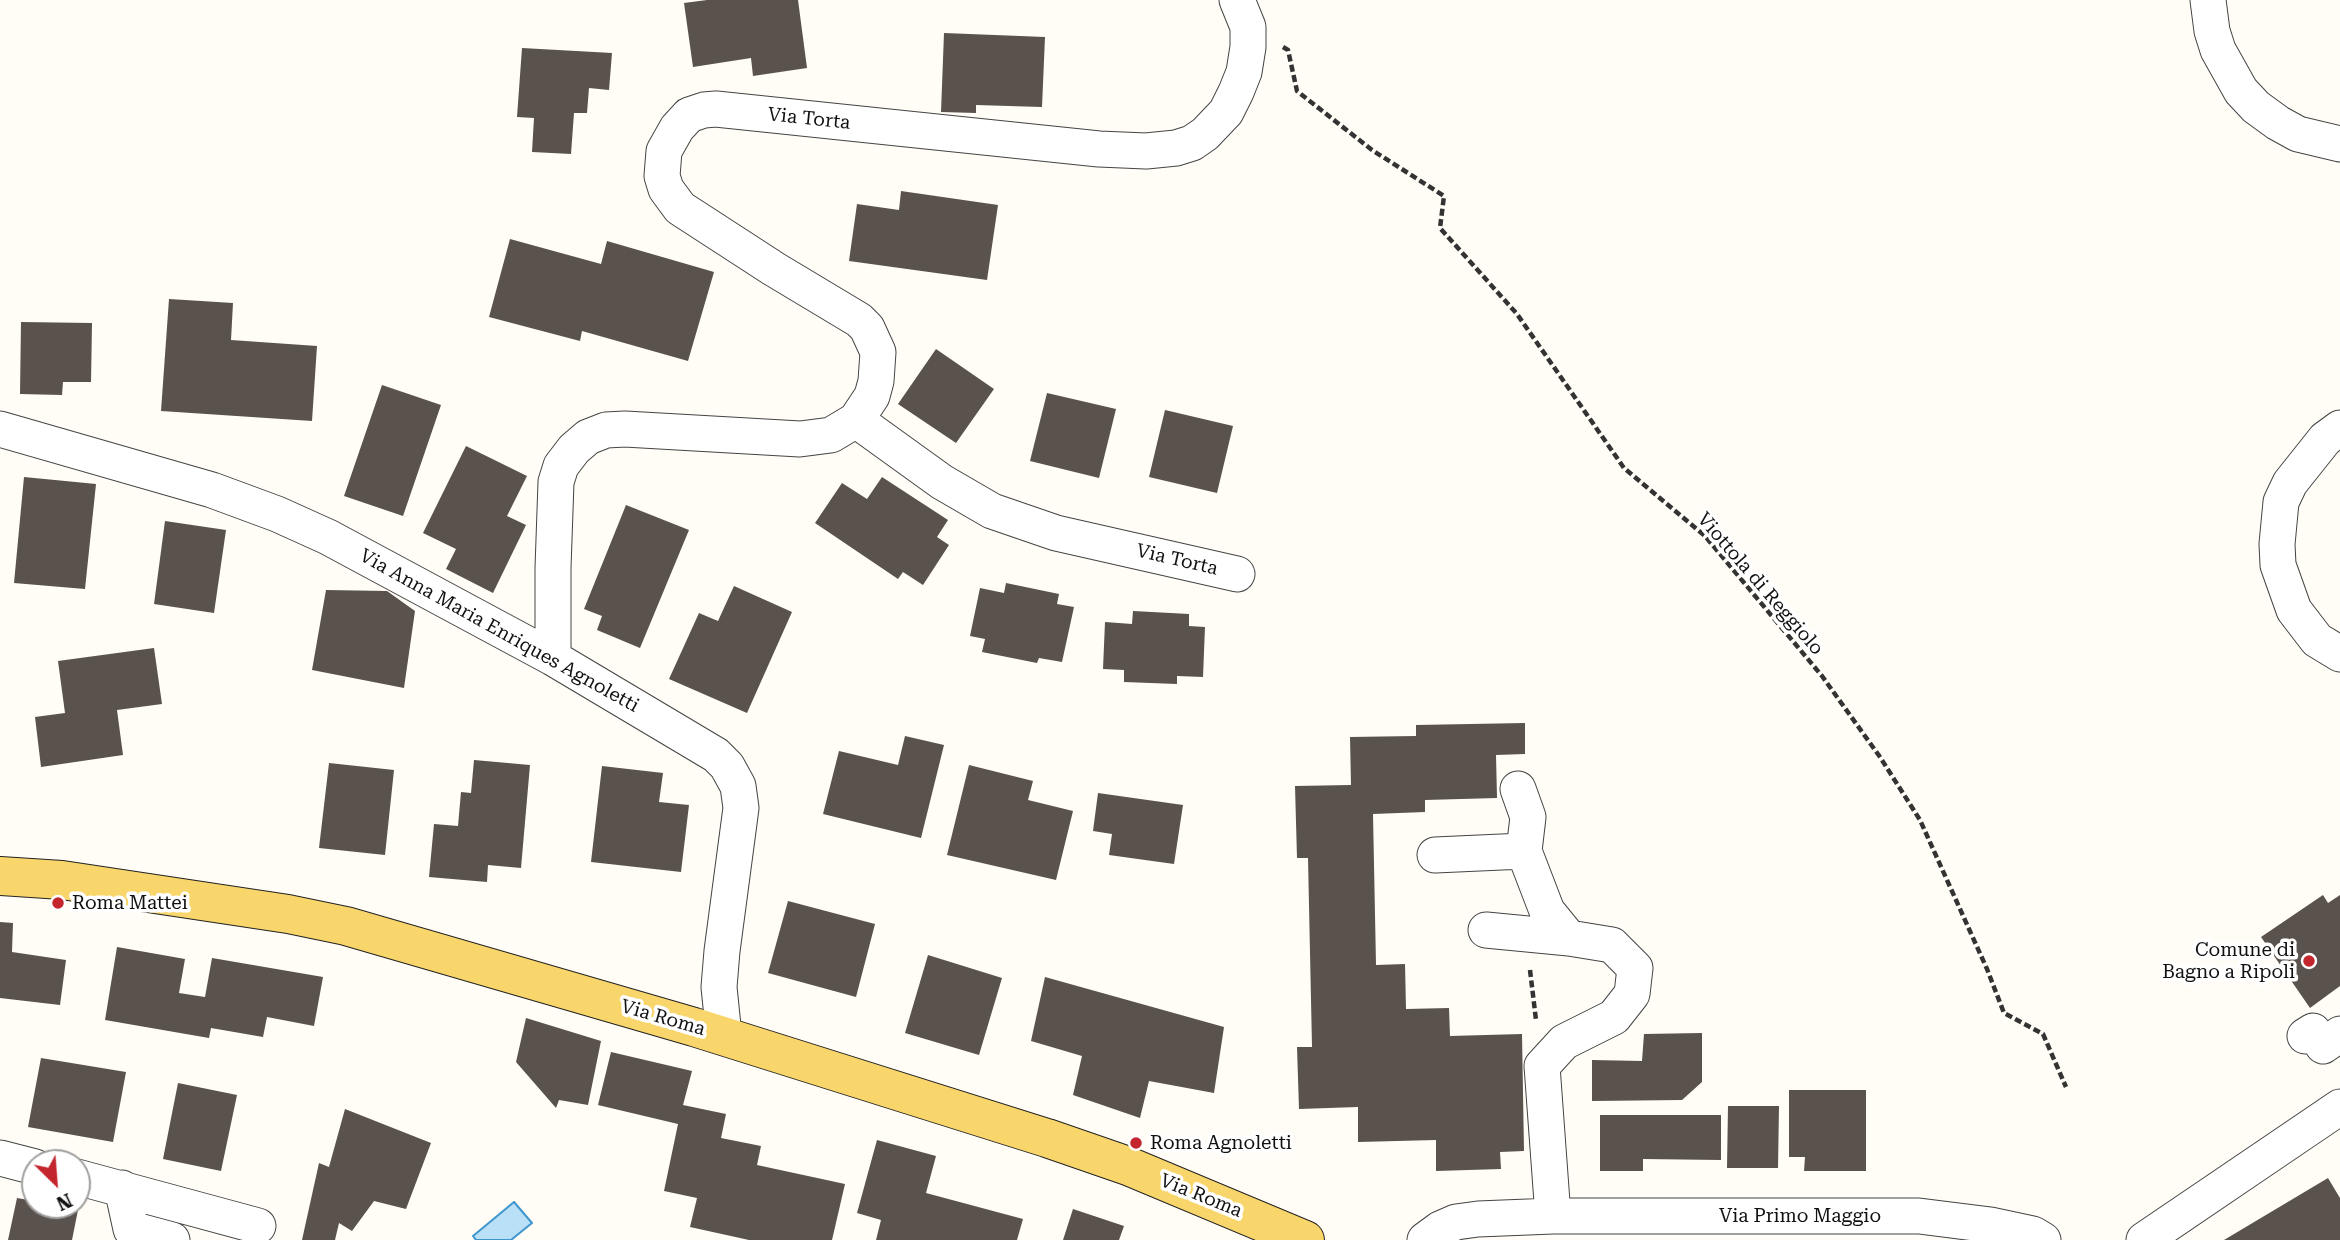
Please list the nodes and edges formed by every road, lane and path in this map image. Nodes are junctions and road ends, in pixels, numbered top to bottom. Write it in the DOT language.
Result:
graph roads {
  1 [pos="2208,0"];
  2 [pos="1242,13"];
  3 [pos="2340,144"];
  4 [pos="856,420"];
  5 [pos="0,429"];
  6 [pos="2340,429"];
  7 [pos="1237,574"];
  8 [pos="2340,654"];
  9 [pos="553,658"];
  10 [pos="1518,789"];
  11 [pos="1524,851"];
  12 [pos="1436,855"];
  13 [pos="0,876"];
  14 [pos="1486,930"];
  15 [pos="1569,938"];
  16 [pos="2340,1034"];
  17 [pos="2305,1036"];
  18 [pos="724,1037"];
  19 [pos="2066,1087"];
  20 [pos="2340,1107"];
  21 [pos="0,1158"];
  22 [pos="21,1163"];
  23 [pos="91,1180"];
  24 [pos="122,1188"];
  25 [pos="1553,1216"];
  26 [pos="258,1226"];
  27 [pos="172,1240"];
  28 [pos="1305,1240"];
  29 [pos="1425,1240"];
  30 [pos="2043,1240"];
  31 [pos="2144,1240"];
  1 -- 3 [label="street"];
  2 -- 4 [label="street, Via Torta"];
  2 -- 19 [label="path, Viottola di Reggiolo"];
  4 -- 7 [label="street, Via Torta"];
  4 -- 9 [label="street"];
  5 -- 9 [label="street, Via Anna Maria Enriques Agnoletti"];
  6 -- 8 [label="street"];
  9 -- 18 [label="street, Via Anna Maria Enriques Agnoletti"];
  10 -- 11 [label="street"];
  11 -- 12 [label="street"];
  11 -- 15 [label="street"];
  13 -- 18 [label="main road, Via Roma"];
  14 -- 15 [label="street"];
  15 -- 25 [label="street"];
  16 -- 17 [label="street"];
  18 -- 28 [label="main road, Via Roma"];
  20 -- 31 [label="street"];
  21 -- 22 [label="street"];
  23 -- 24 [label="street"];
  24 -- 26 [label="street"];
  24 -- 27 [label="street"];
  25 -- 29 [label="street, Via Primo Maggio"];
  25 -- 30 [label="street, Via Primo Maggio"];
}
